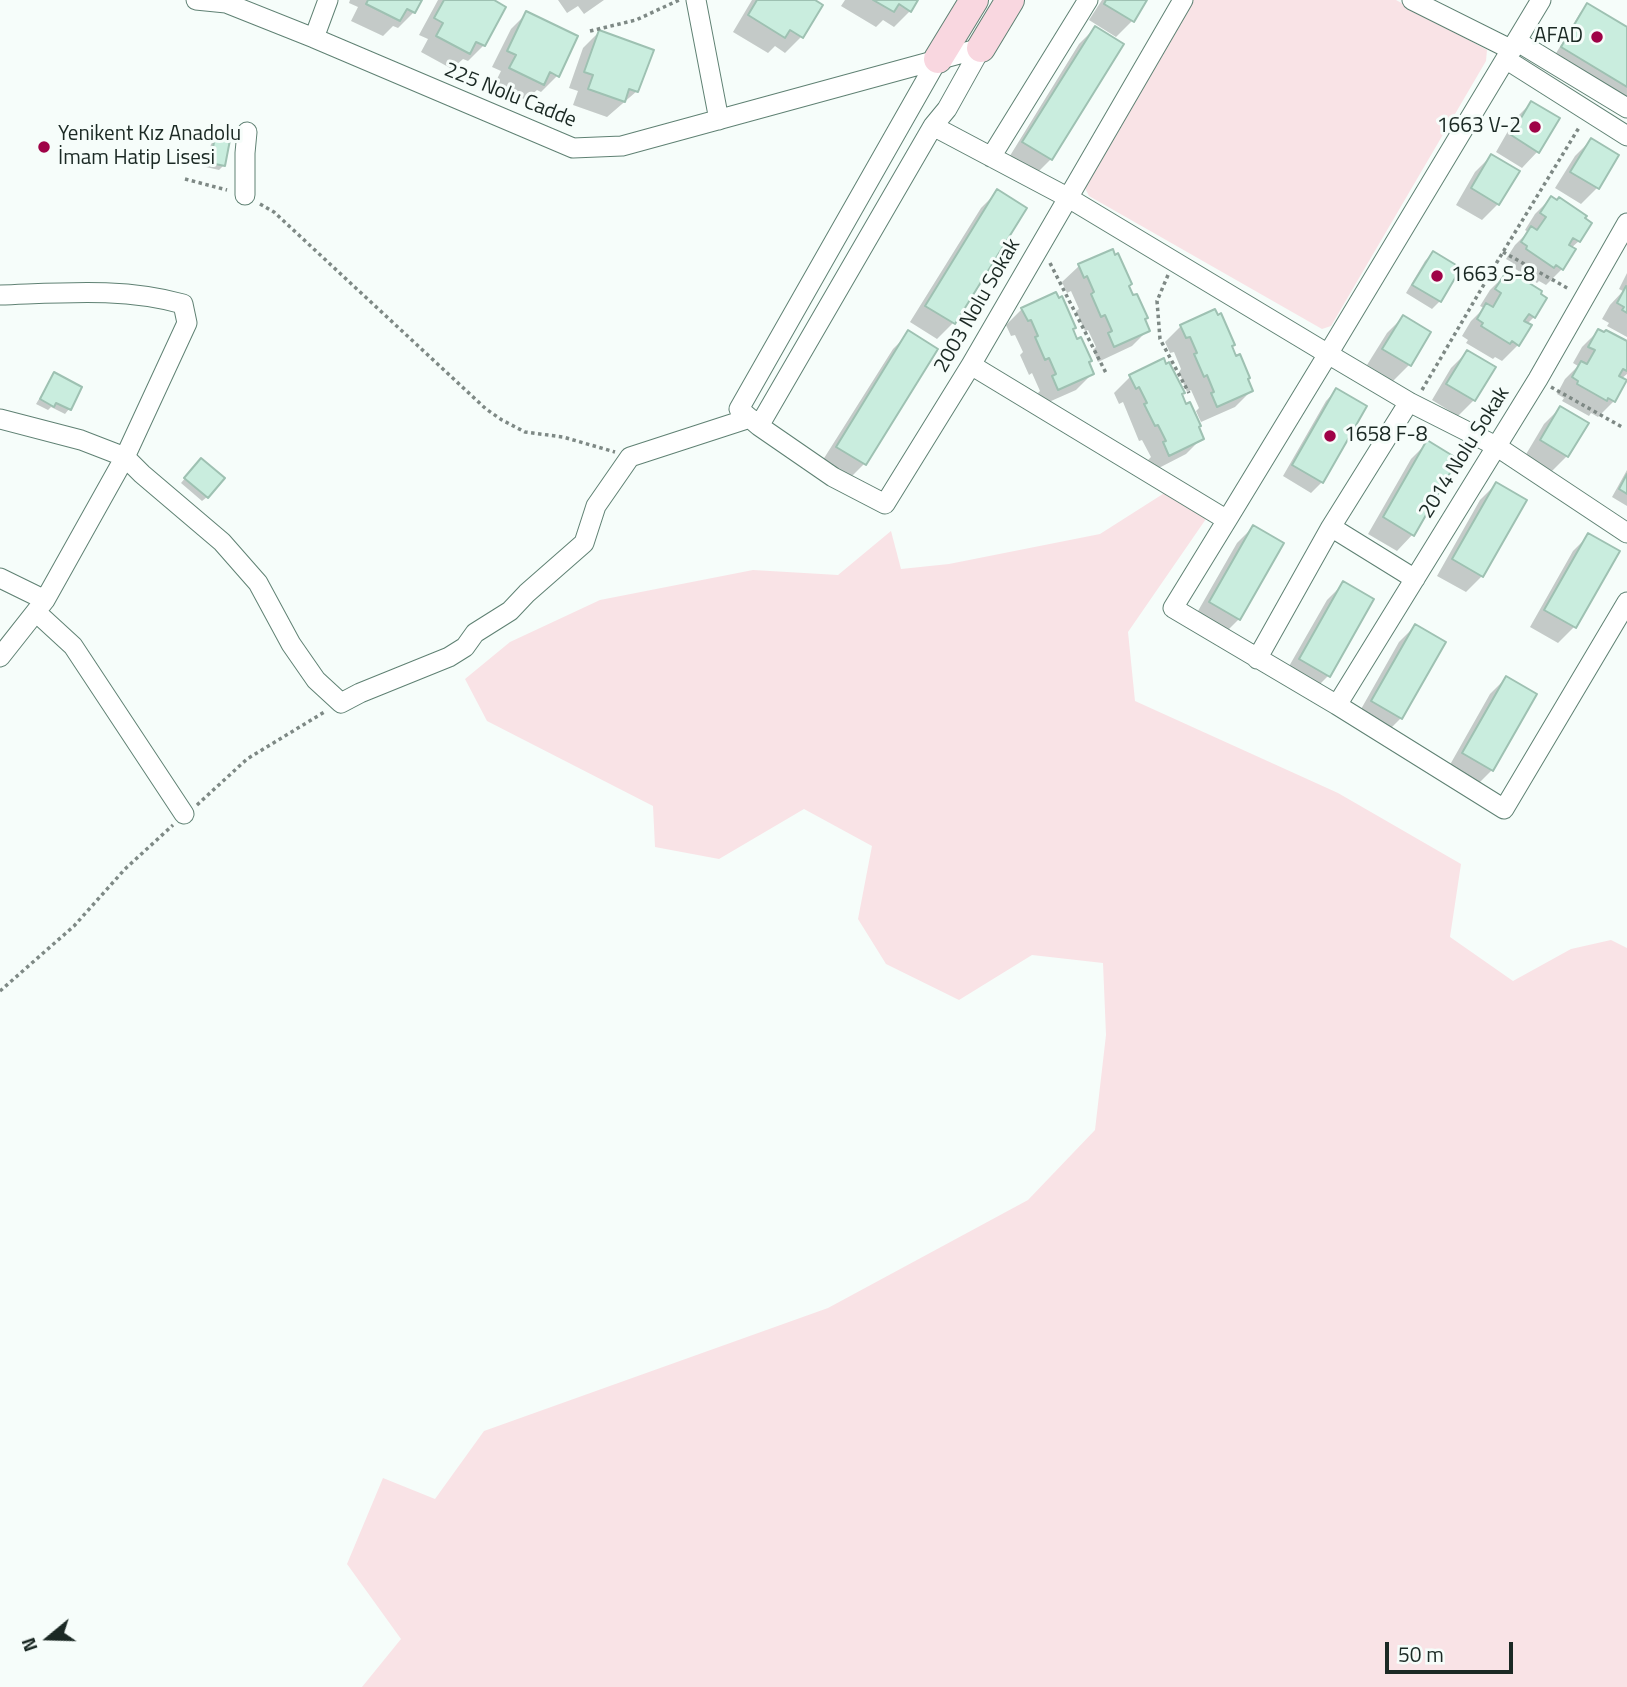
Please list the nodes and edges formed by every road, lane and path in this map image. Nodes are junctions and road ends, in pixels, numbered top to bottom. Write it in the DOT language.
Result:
graph roads {
  1 [pos="196,0"];
  2 [pos="328,0"];
  3 [pos="679,0"];
  4 [pos="696,0"];
  5 [pos="974,0"];
  6 [pos="1010,0"];
  7 [pos="1088,0"];
  8 [pos="1183,0"];
  9 [pos="1412,0"];
  10 [pos="1541,0"];
  11 [pos="590,31"];
  12 [pos="314,38"];
  13 [pos="981,48"];
  14 [pos="1512,51"];
  15 [pos="933,68"];
  16 [pos="1627,108"];
  17 [pos="947,109"];
  18 [pos="1589,112"];
  19 [pos="719,120"];
  20 [pos="933,126"];
  21 [pos="247,132"];
  22 [pos="1627,136"];
  23 [pos="991,157"];
  24 [pos="185,179"];
  25 [pos="245,195"];
  26 [pos="1067,197"];
  27 [pos="1627,223"];
  28 [pos="1041,244"];
  29 [pos="1503,251"];
  30 [pos="1173,262"];
  31 [pos="0,295"];
  32 [pos="1583,296"];
  33 [pos="1328,354"];
  34 [pos="971,365"];
  35 [pos="1106,373"];
  36 [pos="1538,379"];
  37 [pos="1189,393"];
  38 [pos="1412,403"];
  39 [pos="0,419"];
  40 [pos="754,422"];
  41 [pos="1622,427"];
  42 [pos="1496,446"];
  43 [pos="125,457"];
  44 [pos="630,457"];
  45 [pos="1227,520"];
  46 [pos="1331,527"];
  47 [pos="1627,533"];
  48 [pos="0,578"];
  49 [pos="1415,579"];
  50 [pos="1627,601"];
  51 [pos="40,606"];
  52 [pos="0,657"];
  53 [pos="1257,659"];
  54 [pos="341,703"];
  55 [pos="1337,705"];
  56 [pos="184,814"];
  57 [pos="0,991"];
  1 -- 12 [label="street, 225 Nolu Cadde"];
  2 -- 12 [label="street"];
  3 -- 11 [label="path"];
  4 -- 19 [label="street"];
  5 -- 15 [label="street"];
  6 -- 13 [label="street"];
  7 -- 23 [label="street"];
  8 -- 26 [label="street, 2003 Nolu Sokak"];
  9 -- 14 [label="street"];
  10 -- 14 [label="street"];
  12 -- 19 [label="street, 225 Nolu Cadde"];
  13 -- 15 [label="street, 225 Nolu Cadde"];
  13 -- 17 [label="street"];
  14 -- 16 [label="street"];
  14 -- 18 [label="street"];
  14 -- 33 [label="street"];
  15 -- 17 [label="street"];
  15 -- 19 [label="street, 225 Nolu Cadde"];
  15 -- 40 [label="street"];
  17 -- 20 [label="street"];
  18 -- 22 [label="street"];
  18 -- 29 [label="path"];
  20 -- 23 [label="street"];
  20 -- 40 [label="street"];
  21 -- 25 [label="street"];
  23 -- 26 [label="street"];
  24 -- 25 [label="path"];
  25 -- 44 [label="path"];
  26 -- 28 [label="street, 2003 Nolu Sokak"];
  26 -- 30 [label="street"];
  27 -- 32 [label="street, 2014 Nolu Sokak"];
  28 -- 34 [label="street, 2003 Nolu Sokak"];
  28 -- 35 [label="path"];
  29 -- 32 [label="path"];
  29 -- 38 [label="path"];
  30 -- 33 [label="street"];
  30 -- 37 [label="path"];
  31 -- 43 [label="street"];
  32 -- 36 [label="street, 2014 Nolu Sokak"];
  33 -- 38 [label="street"];
  33 -- 45 [label="street"];
  34 -- 40 [label="street, 2003 Nolu Sokak"];
  34 -- 45 [label="street"];
  36 -- 41 [label="path"];
  36 -- 42 [label="street, 2014 Nolu Sokak"];
  38 -- 42 [label="street"];
  38 -- 46 [label="street"];
  39 -- 43 [label="street"];
  40 -- 44 [label="street"];
  42 -- 47 [label="street"];
  42 -- 49 [label="street, 2014 Nolu Sokak"];
  43 -- 51 [label="street"];
  43 -- 54 [label="street"];
  44 -- 54 [label="street"];
  45 -- 53 [label="street"];
  46 -- 49 [label="street"];
  46 -- 53 [label="street"];
  48 -- 51 [label="street"];
  49 -- 55 [label="street, 2014 Nolu Sokak"];
  50 -- 55 [label="street"];
  51 -- 52 [label="street"];
  51 -- 56 [label="street"];
  53 -- 55 [label="street"];
  54 -- 56 [label="path"];
  56 -- 57 [label="path"];
}
